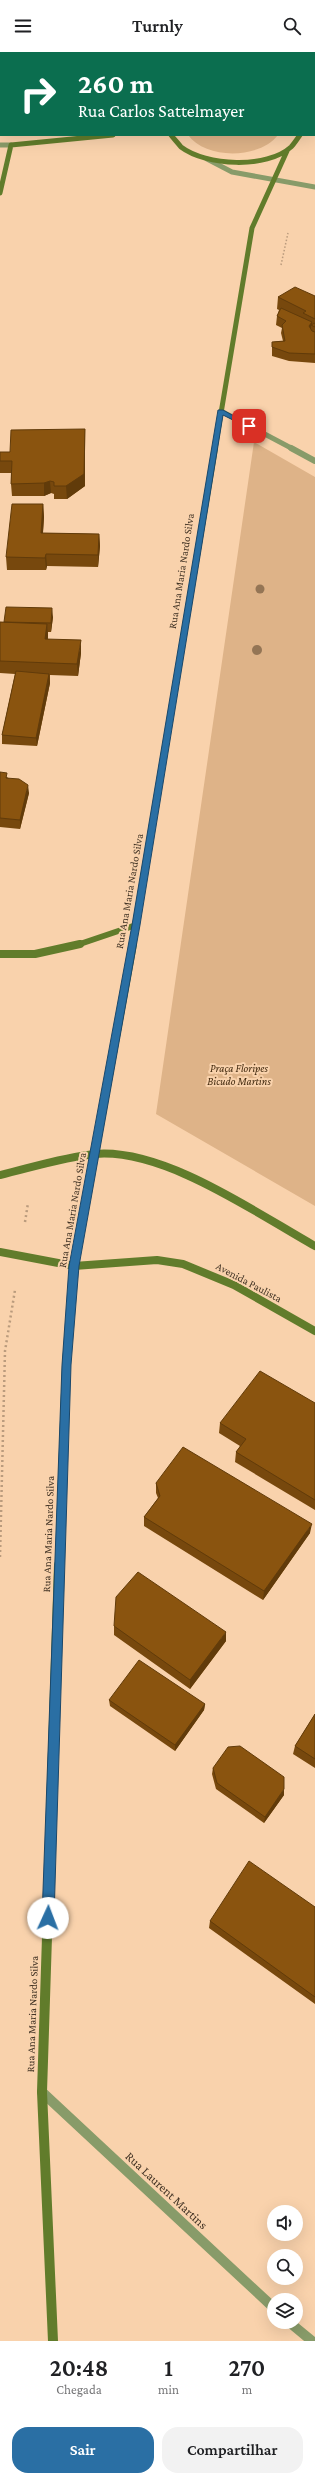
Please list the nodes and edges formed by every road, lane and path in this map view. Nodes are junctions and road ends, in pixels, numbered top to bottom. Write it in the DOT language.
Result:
graph roads {
  1 [pos="106,136"];
  2 [pos="172,136"];
  3 [pos="300,136"];
  4 [pos="11,144"];
  5 [pos="0,145"];
  6 [pos="287,151"];
  7 [pos="207,159"];
  8 [pos="276,178"];
  9 [pos="315,187"];
  10 [pos="0,193"];
  11 [pos="221,411"];
  12 [pos="315,461"];
  13 [pos="136,925"];
  14 [pos="0,954"];
  15 [pos="95,1154"];
  16 [pos="0,1175"];
  17 [pos="315,1246"];
  18 [pos="0,1252"];
  19 [pos="74,1266"];
  20 [pos="315,1331"];
  21 [pos="42,2092"];
  22 [pos="267,2301"];
  23 [pos="297,2329"];
  24 [pos="53,2341"];
  25 [pos="312,2341"];
  1 -- 4 [label="main road"];
  2 -- 7 [label="main road"];
  3 -- 6 [label="main road"];
  4 -- 5 [label="street"];
  4 -- 10 [label="main road"];
  6 -- 7 [label="main road"];
  6 -- 8 [label="main road, Rua Ana Maria Nardo Silva"];
  7 -- 8 [label="street"];
  8 -- 9 [label="street"];
  8 -- 11 [label="main road, Rua Ana Maria Nardo Silva"];
  11 -- 12 [label="street"];
  11 -- 13 [label="main road, Rua Ana Maria Nardo Silva"];
  13 -- 14 [label="main road"];
  13 -- 15 [label="main road, Rua Ana Maria Nardo Silva"];
  15 -- 16 [label="main road"];
  15 -- 17 [label="main road"];
  15 -- 19 [label="main road, Rua Ana Maria Nardo Silva"];
  18 -- 19 [label="main road, Avenida Paulista"];
  19 -- 20 [label="main road, Avenida Paulista"];
  19 -- 21 [label="main road, Rua Ana Maria Nardo Silva"];
  21 -- 22 [label="street, Rua Laurent Martins"];
  21 -- 24 [label="main road, Rua Ana Maria Nardo Silva"];
  23 -- 25 [label="street"];
}
